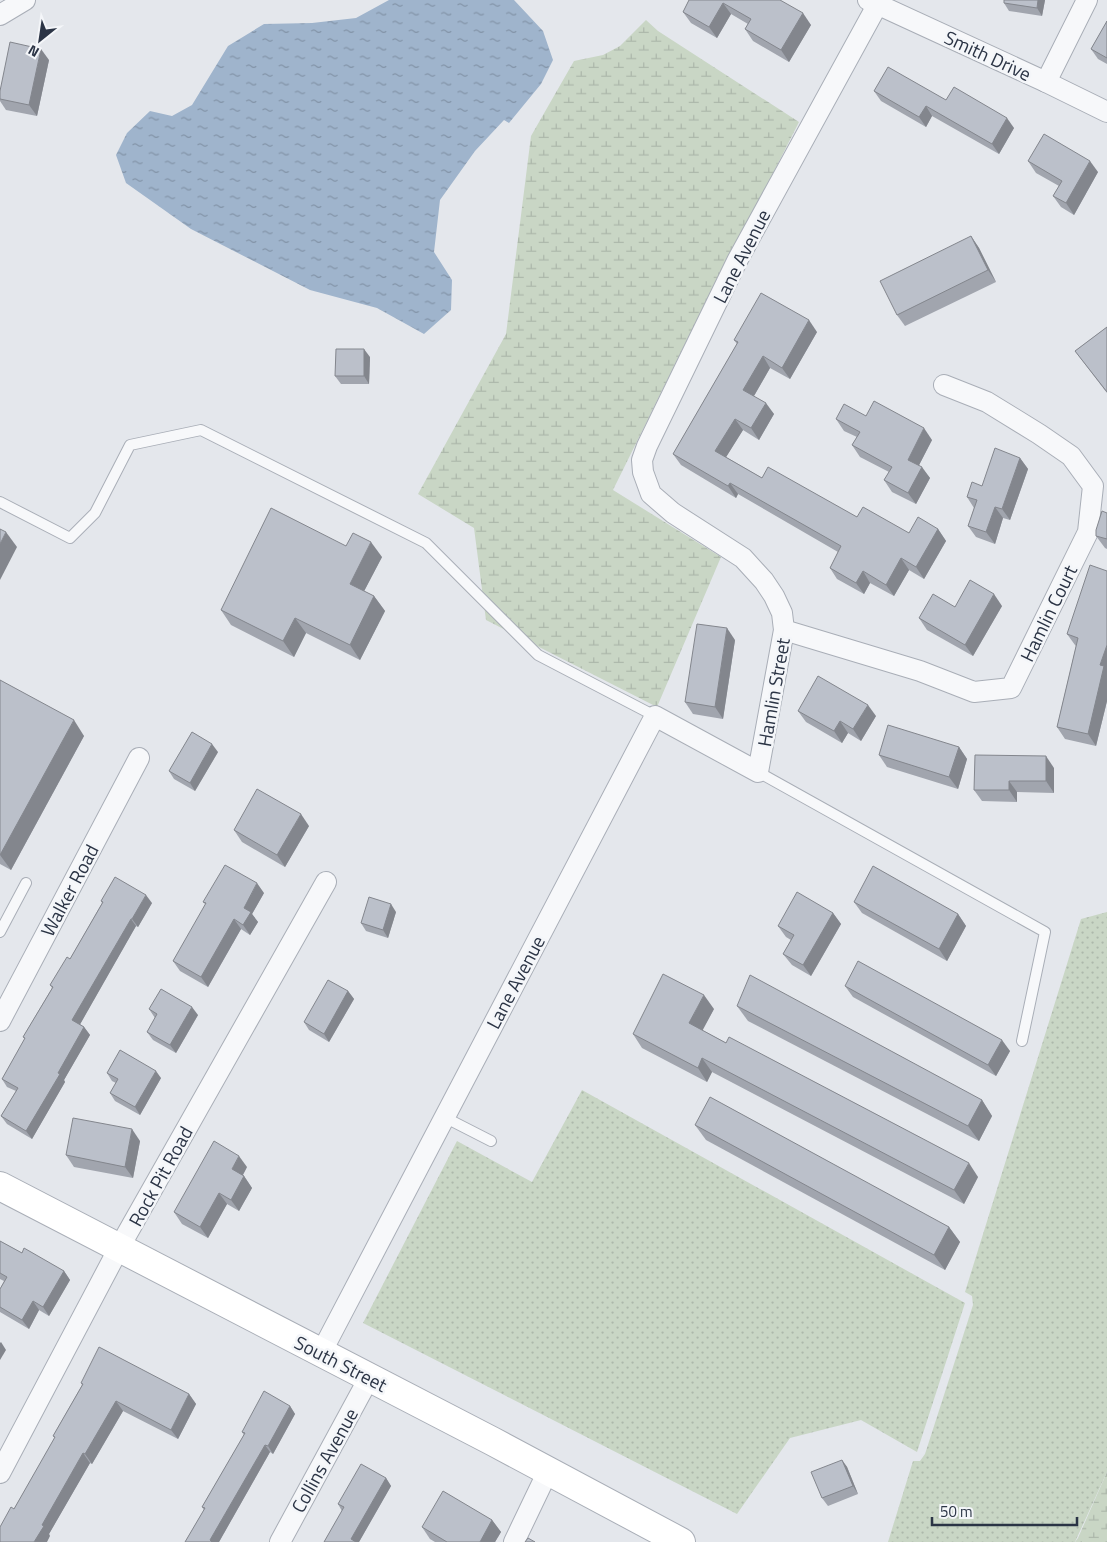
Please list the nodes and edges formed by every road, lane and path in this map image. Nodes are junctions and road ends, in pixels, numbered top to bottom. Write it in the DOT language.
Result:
graph roads {
  1 [pos="25,0"];
  2 [pos="1087,0"];
  3 [pos="875,2"];
  4 [pos="0,15"];
  5 [pos="1046,82"];
  6 [pos="1107,112"];
  7 [pos="944,385"];
  8 [pos="0,502"];
  9 [pos="673,513"];
  10 [pos="784,630"];
  11 [pos="655,716"];
  12 [pos="139,758"];
  13 [pos="758,772"];
  14 [pos="326,882"];
  15 [pos="26,883"];
  16 [pos="0,932"];
  17 [pos="0,1021"];
  18 [pos="1022,1041"];
  19 [pos="444,1117"];
  20 [pos="491,1141"];
  21 [pos="0,1186"];
  22 [pos="119,1248"];
  23 [pos="321,1353"];
  24 [pos="369,1378"];
  25 [pos="548,1471"];
  26 [pos="0,1473"];
  27 [pos="280,1542"];
  28 [pos="514,1542"];
  29 [pos="680,1542"];
  1 -- 4 [label="street"];
  2 -- 5 [label="street"];
  3 -- 5 [label="street, Smith Drive"];
  3 -- 9 [label="street, Lane Avenue"];
  5 -- 6 [label="street, Smith Drive"];
  7 -- 10 [label="street, Hamlin Court"];
  8 -- 11 [label="lane"];
  9 -- 10 [label="street, Hamlin Street"];
  10 -- 13 [label="street, Hamlin Street"];
  11 -- 13 [label="street"];
  11 -- 19 [label="street, Lane Avenue"];
  12 -- 17 [label="street, Walker Road"];
  13 -- 18 [label="lane"];
  14 -- 22 [label="street, Rock Pit Road"];
  15 -- 16 [label="lane"];
  19 -- 20 [label="lane"];
  19 -- 23 [label="street, Lane Avenue"];
  21 -- 22 [label="main road, South Street"];
  22 -- 23 [label="main road, South Street"];
  22 -- 26 [label="street, Rock Pit Road"];
  23 -- 24 [label="main road, South Street"];
  24 -- 25 [label="main road, South Street"];
  24 -- 27 [label="street, Collins Avenue"];
  25 -- 28 [label="street"];
  25 -- 29 [label="main road, South Street"];
}
